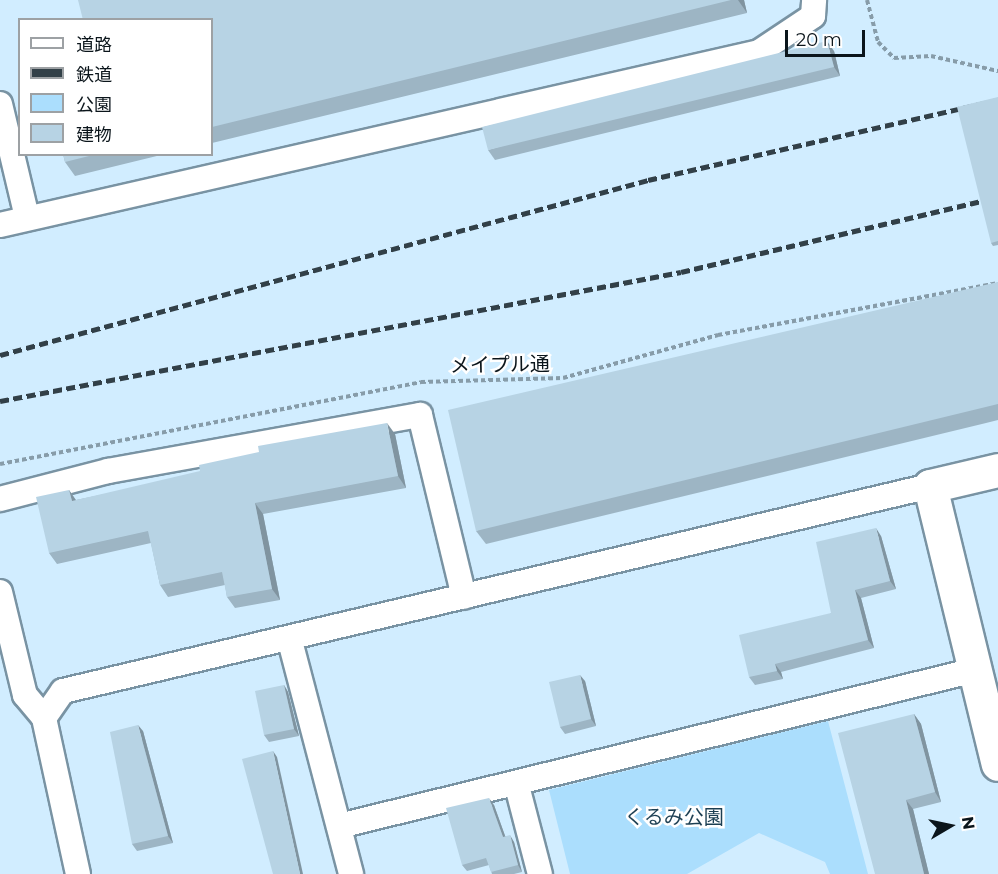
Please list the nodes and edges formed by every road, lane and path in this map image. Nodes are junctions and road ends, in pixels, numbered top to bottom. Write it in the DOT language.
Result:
graph roads {
  1 [pos="814,0"];
  2 [pos="867,0"];
  3 [pos="998,71"];
  4 [pos="0,104"];
  5 [pos="27,217"];
  6 [pos="0,225"];
  7 [pos="998,283"];
  8 [pos="0,464"];
  9 [pos="998,470"];
  10 [pos="930,486"];
  11 [pos="0,499"];
  12 [pos="0,592"];
  13 [pos="464,597"];
  14 [pos="290,641"];
  15 [pos="975,670"];
  16 [pos="44,718"];
  17 [pos="998,764"];
  18 [pos="517,786"];
  19 [pos="339,826"];
  20 [pos="78,874"];
  21 [pos="351,874"];
  22 [pos="540,874"];
  1 -- 5 [label="street"];
  2 -- 3 [label="path"];
  4 -- 5 [label="street"];
  5 -- 6 [label="street"];
  7 -- 8 [label="path, メイプル通"];
  9 -- 10 [label="street"];
  10 -- 13 [label="street"];
  10 -- 15 [label="street"];
  11 -- 13 [label="street"];
  12 -- 16 [label="street"];
  13 -- 14 [label="street"];
  14 -- 16 [label="street"];
  14 -- 19 [label="street"];
  15 -- 17 [label="street"];
  15 -- 18 [label="street"];
  16 -- 20 [label="street"];
  18 -- 19 [label="street"];
  18 -- 22 [label="street"];
  19 -- 21 [label="street"];
}
